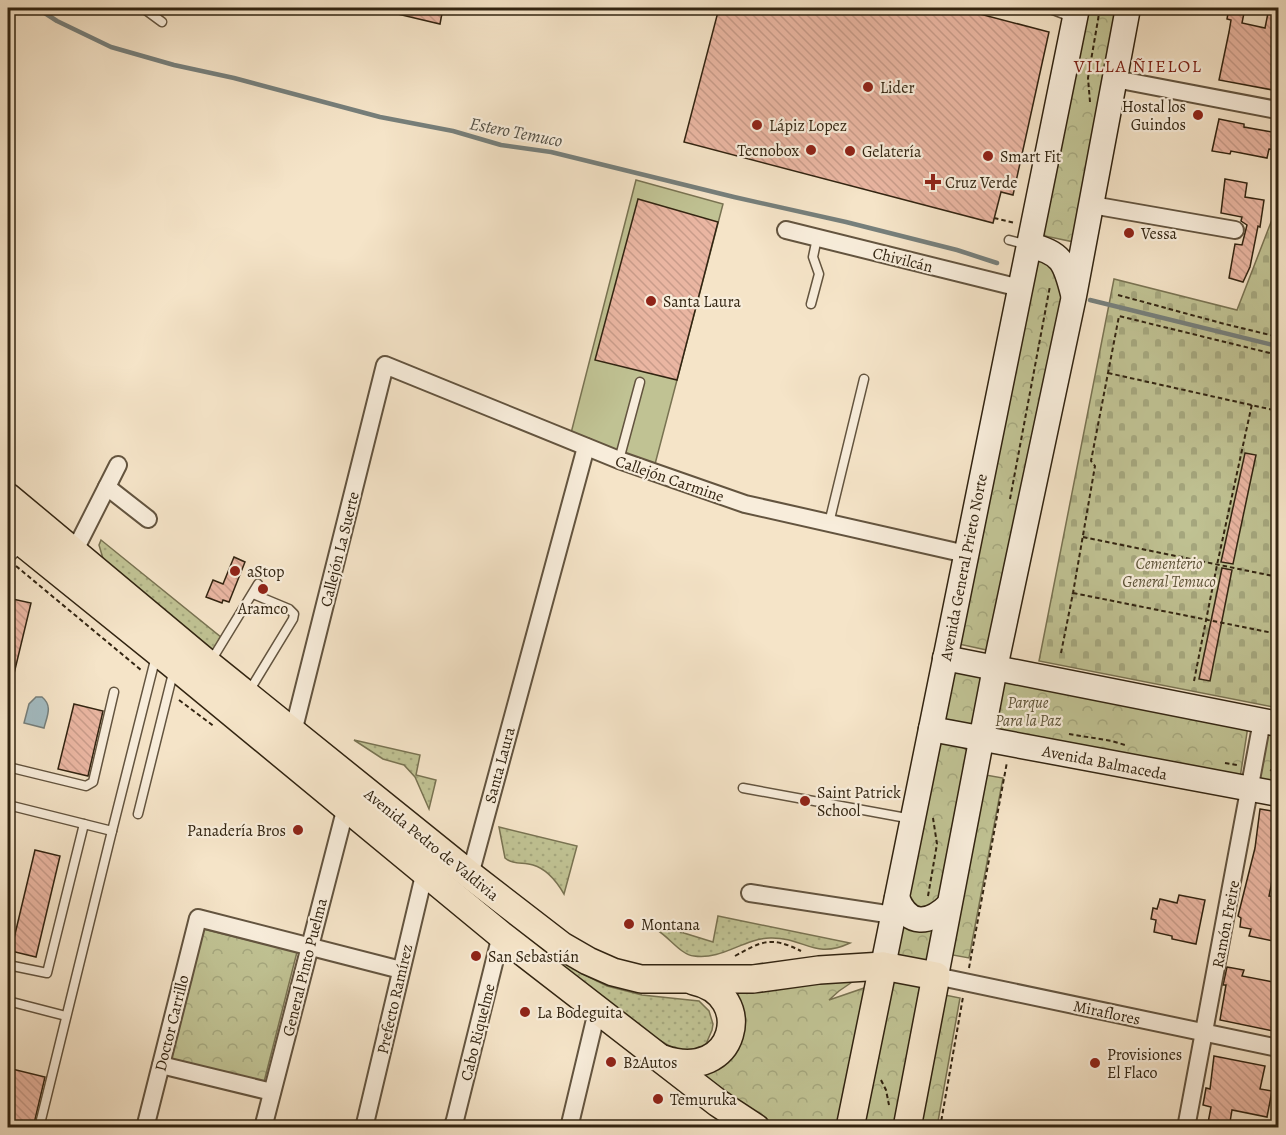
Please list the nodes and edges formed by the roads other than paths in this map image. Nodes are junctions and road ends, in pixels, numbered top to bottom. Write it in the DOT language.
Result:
graph roads {
  1 [pos="143,8"];
  2 [pos="1048,8"];
  3 [pos="1128,8"];
  4 [pos="1076,13"];
  5 [pos="162,22"];
  6 [pos="1115,79"];
  7 [pos="1277,110"];
  8 [pos="1092,205"];
  9 [pos="786,230"];
  10 [pos="1235,230"];
  11 [pos="817,238"];
  12 [pos="1019,242"];
  13 [pos="1020,288"];
  14 [pos="1074,296"];
  15 [pos="811,303"];
  16 [pos="385,365"];
  17 [pos="864,379"];
  18 [pos="640,382"];
  19 [pos="586,447"];
  20 [pos="619,460"];
  21 [pos="118,465"];
  22 [pos="107,487"];
  23 [pos="8,497"];
  24 [pos="148,519"];
  25 [pos="829,523"];
  26 [pos="13,545"];
  27 [pos="74,552"];
  28 [pos="966,554"];
  29 [pos="258,584"];
  30 [pos="253,594"];
  31 [pos="945,658"];
  32 [pos="166,659"];
  33 [pos="209,665"];
  34 [pos="995,668"];
  35 [pos="114,692"];
  36 [pos="247,695"];
  37 [pos="1270,722"];
  38 [pos="931,729"];
  39 [pos="293,732"];
  40 [pos="981,739"];
  41 [pos="8,767"];
  42 [pos="743,788"];
  43 [pos="1250,789"];
  44 [pos="1278,794"];
  45 [pos="379,802"];
  46 [pos="8,805"];
  47 [pos="346,807"];
  48 [pos="138,814"];
  49 [pos="922,814"];
  50 [pos="84,824"];
  51 [pos="112,831"];
  52 [pos="425,871"];
  53 [pos="470,875"];
  54 [pos="750,893"];
  55 [pos="949,905"];
  56 [pos="895,907"];
  57 [pos="501,935"];
  58 [pos="309,947"];
  59 [pos="8,965"];
  60 [pos="883,966"];
  61 [pos="401,970"];
  62 [pos="936,976"];
  63 [pos="688,980"];
  64 [pos="8,1001"];
  65 [pos="597,1011"];
  66 [pos="66,1016"];
  67 [pos="1205,1033"];
  68 [pos="1278,1048"];
  69 [pos="662,1059"];
  70 [pos="161,1065"];
  71 [pos="272,1092"];
  72 [pos="39,1128"];
  73 [pos="145,1128"];
  74 [pos="263,1128"];
  75 [pos="364,1128"];
  76 [pos="452,1128"];
  77 [pos="569,1128"];
  78 [pos="756,1128"];
  79 [pos="850,1128"];
  80 [pos="907,1128"];
  81 [pos="1186,1128"];
  1 -- 5 [label="lane"];
  2 -- 4 [label="lane"];
  3 -- 6 [label="street"];
  4 -- 12 [label="street, Avenida General Prieto Norte"];
  6 -- 7 [label="street"];
  6 -- 8 [label="street"];
  8 -- 10 [label="street"];
  8 -- 14 [label="street"];
  9 -- 11 [label="street, Chivilcán"];
  11 -- 13 [label="street, Chivilcán"];
  11 -- 15 [label="lane"];
  12 -- 13 [label="street, Avenida General Prieto Norte"];
  12 -- 14 [label="street"];
  13 -- 28 [label="street, Avenida General Prieto Norte"];
  14 -- 34 [label="street"];
  16 -- 19 [label="street, Callejón Carmine"];
  16 -- 39 [label="street, Callejón La Suerte"];
  17 -- 25 [label="lane"];
  18 -- 20 [label="lane"];
  19 -- 20 [label="street, Callejón Carmine"];
  19 -- 53 [label="street, Santa Laura"];
  20 -- 25 [label="street, Callejón Carmine"];
  21 -- 22 [label="street"];
  22 -- 24 [label="street"];
  22 -- 27 [label="street"];
  23 -- 27 [label="main road, Avenida Pedro de Valdivia"];
  25 -- 28 [label="street, Callejón Carmine"];
  26 -- 32 [label="main road, Avenida Pedro de Valdivia"];
  27 -- 33 [label="main road, Avenida Pedro de Valdivia"];
  28 -- 31 [label="street, Avenida General Prieto Norte"];
  29 -- 30 [label="lane"];
  30 -- 33 [label="lane"];
  30 -- 36 [label="lane"];
  31 -- 34 [label="street"];
  31 -- 38 [label="street, Avenida General Prieto Norte"];
  32 -- 47 [label="main road, Avenida Pedro de Valdivia"];
  32 -- 48 [label="lane"];
  32 -- 51 [label="lane"];
  33 -- 36 [label="main road, Avenida Pedro de Valdivia"];
  34 -- 37 [label="street"];
  34 -- 40 [label="street"];
  35 -- 41 [label="lane"];
  36 -- 39 [label="main road, Avenida Pedro de Valdivia"];
  37 -- 43 [label="street, Ramón Freire"];
  38 -- 40 [label="street, Avenida Balmaceda"];
  38 -- 49 [label="street, Avenida General Prieto Norte"];
  39 -- 45 [label="main road, Avenida Pedro de Valdivia"];
  40 -- 43 [label="street, Avenida Balmaceda"];
  40 -- 55 [label="street"];
  42 -- 49 [label="lane"];
  43 -- 44 [label="street, Avenida Balmaceda"];
  43 -- 67 [label="street, Ramón Freire"];
  45 -- 47 [label="main road"];
  45 -- 53 [label="main road, Avenida Pedro de Valdivia"];
  46 -- 50 [label="lane"];
  47 -- 52 [label="main road, Avenida Pedro de Valdivia"];
  47 -- 58 [label="street, General Pinto Puelma"];
  49 -- 56 [label="street, Avenida General Prieto Norte"];
  50 -- 51 [label="lane"];
  50 -- 59 [label="lane"];
  51 -- 66 [label="lane"];
  52 -- 57 [label="main road, Avenida Pedro de Valdivia"];
  52 -- 61 [label="street, Prefecto Ramírez"];
  53 -- 63 [label="main road, Avenida Pedro de Valdivia"];
  54 -- 56 [label="street"];
  55 -- 56 [label="street"];
  55 -- 62 [label="street"];
  56 -- 60 [label="street, Avenida General Prieto Norte"];
  57 -- 65 [label="main road, Avenida Pedro de Valdivia"];
  57 -- 76 [label="street, Cabo Riquelme"];
  58 -- 61 [label="street"];
  58 -- 70 [label="street, Doctor Carrillo"];
  58 -- 71 [label="street, General Pinto Puelma"];
  60 -- 62 [label="main road, Avenida Pedro de Valdivia"];
  60 -- 63 [label="main road, Avenida Pedro de Valdivia"];
  60 -- 79 [label="main road, Avenida General Prieto Norte"];
  61 -- 75 [label="street, Prefecto Ramírez"];
  62 -- 67 [label="street, Miraflores"];
  62 -- 80 [label="main road"];
  63 -- 69 [label="main road"];
  64 -- 66 [label="lane"];
  65 -- 69 [label="main road, Avenida Pedro de Valdivia"];
  65 -- 77 [label="street"];
  66 -- 72 [label="lane"];
  67 -- 68 [label="street, Miraflores"];
  67 -- 81 [label="street, Ramón Freire"];
  69 -- 78 [label="main road, Avenida Pedro de Valdivia"];
  70 -- 71 [label="street"];
  70 -- 73 [label="street, Doctor Carrillo"];
  71 -- 74 [label="street, General Pinto Puelma"];
}
